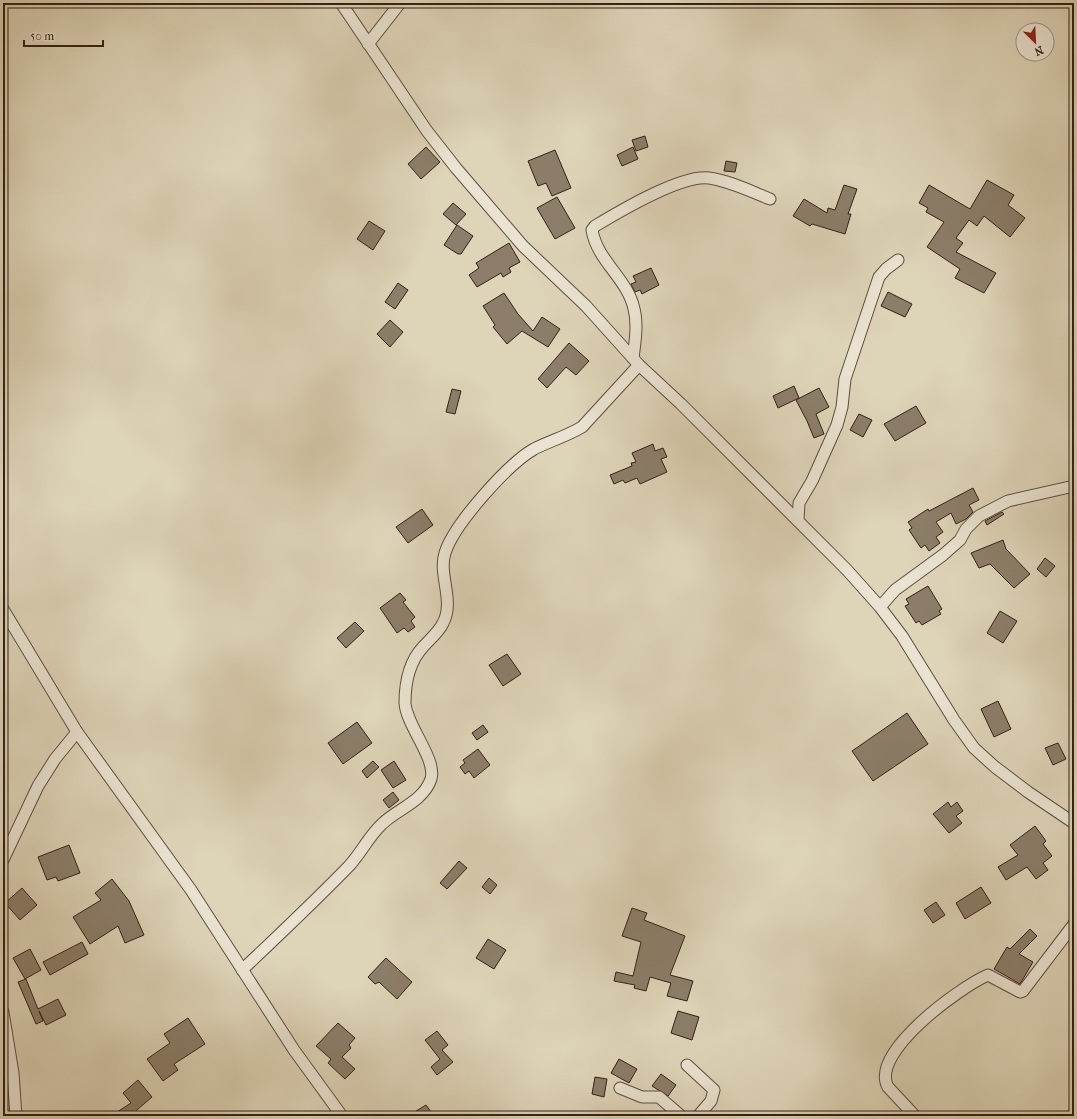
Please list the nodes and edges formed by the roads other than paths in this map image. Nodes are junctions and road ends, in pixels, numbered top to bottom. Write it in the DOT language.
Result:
graph roads {
  1 [pos="340,3"];
  2 [pos="400,3"];
  3 [pos="368,44"];
  4 [pos="770,199"];
  5 [pos="898,260"];
  6 [pos="636,362"];
  7 [pos="1074,486"];
  8 [pos="799,503"];
  9 [pos="785,509"];
  10 [pos="798,521"];
  11 [pos="880,606"];
  12 [pos="3,609"];
  13 [pos="77,732"];
  14 [pos="1074,823"];
  15 [pos="3,860"];
  16 [pos="1074,924"];
  17 [pos="242,970"];
  18 [pos="3,1012"];
  19 [pos="687,1065"];
  20 [pos="620,1088"];
  21 [pos="16,1116"];
  22 [pos="342,1116"];
  23 [pos="681,1116"];
  24 [pos="698,1116"];
  25 [pos="915,1116"];
  1 -- 3 [label="street"];
  2 -- 3 [label="street"];
  3 -- 6 [label="street"];
  4 -- 6 [label="street"];
  5 -- 8 [label="street"];
  6 -- 9 [label="street"];
  6 -- 17 [label="street"];
  7 -- 11 [label="street"];
  8 -- 9 [label="street"];
  8 -- 10 [label="street"];
  9 -- 10 [label="street"];
  10 -- 11 [label="street"];
  11 -- 14 [label="street"];
  12 -- 13 [label="street"];
  13 -- 15 [label="street"];
  13 -- 17 [label="street"];
  16 -- 25 [label="street"];
  17 -- 22 [label="street"];
  18 -- 21 [label="street"];
  19 -- 24 [label="street"];
  20 -- 23 [label="street"];
}
